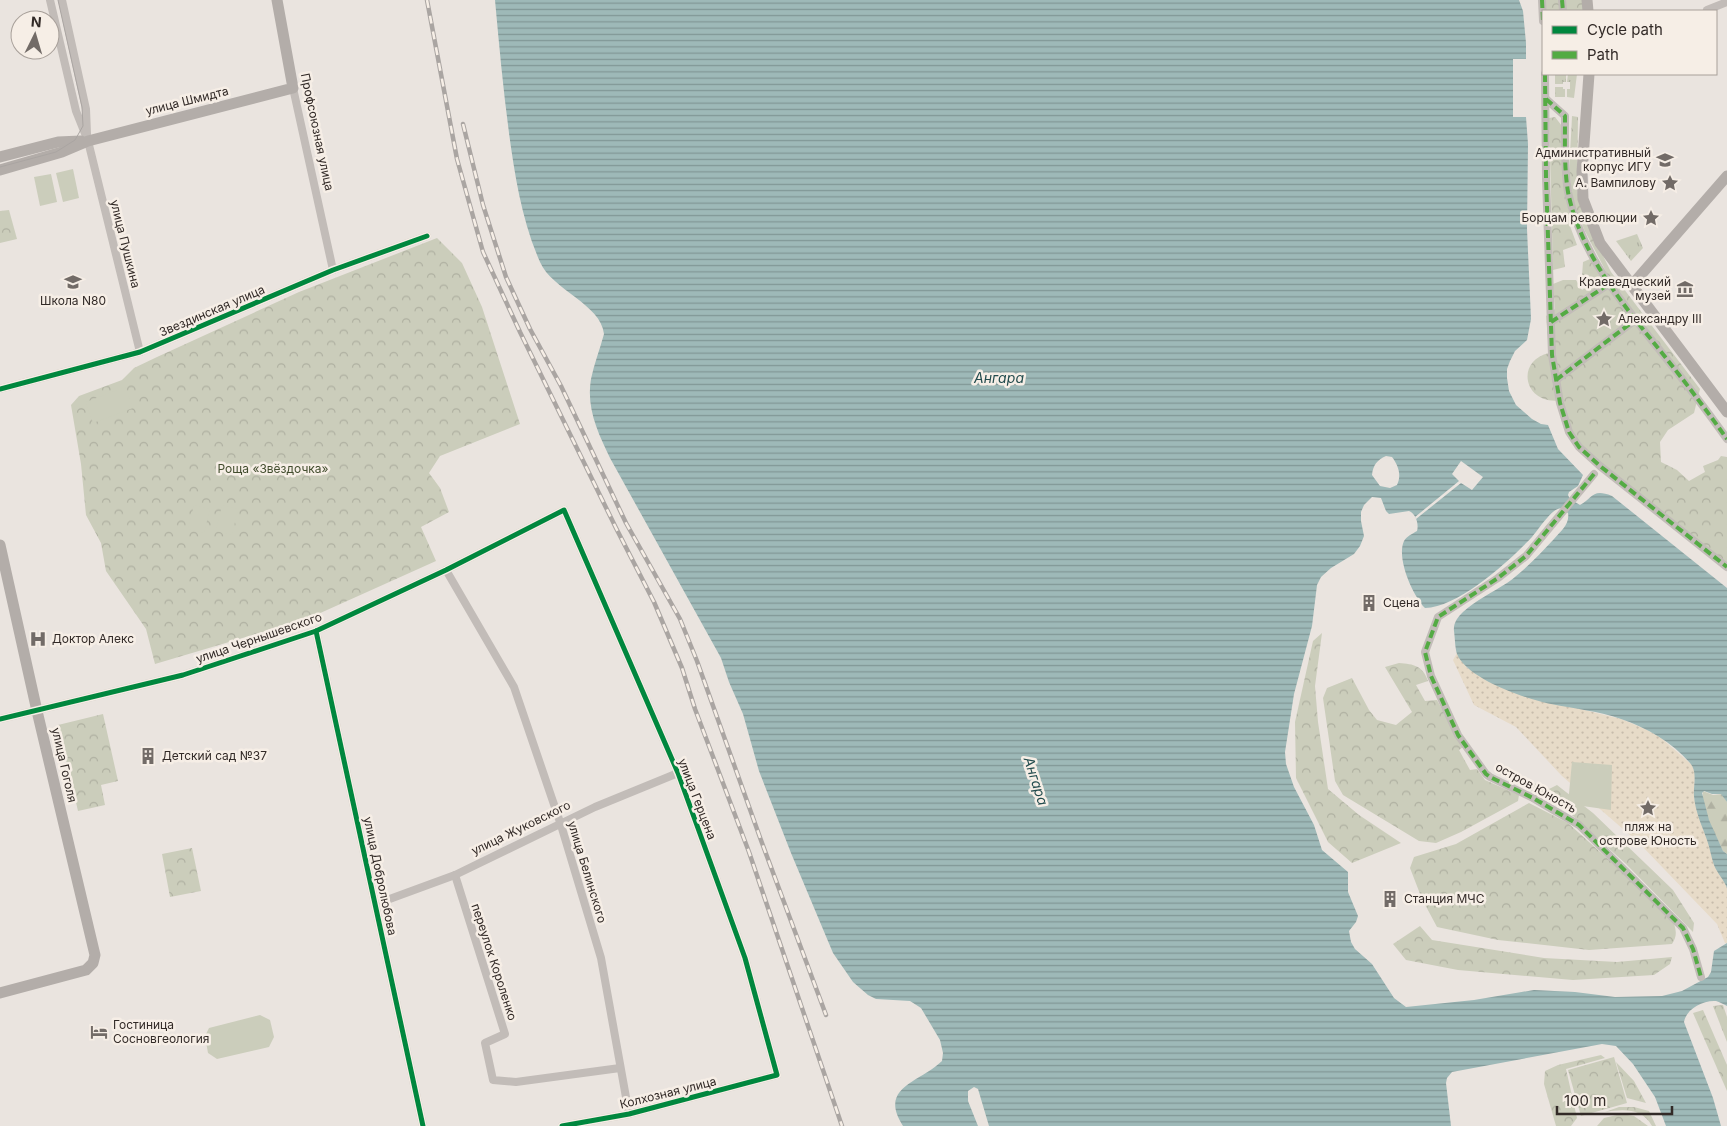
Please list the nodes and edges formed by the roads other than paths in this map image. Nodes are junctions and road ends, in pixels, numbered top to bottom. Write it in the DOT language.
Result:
graph roads {
  1 [pos="50,0"];
  2 [pos="62,0"];
  3 [pos="277,0"];
  4 [pos="1727,2"];
  5 [pos="1707,10"];
  6 [pos="1545,75"];
  7 [pos="1589,75"];
  8 [pos="293,88"];
  9 [pos="1546,99"];
  10 [pos="88,141"];
  11 [pos="0,157"];
  12 [pos="0,170"];
  13 [pos="1727,176"];
  14 [pos="427,236"];
  15 [pos="332,270"];
  16 [pos="1609,284"];
  17 [pos="1632,285"];
  18 [pos="1635,320"];
  19 [pos="1551,322"];
  20 [pos="140,352"];
  21 [pos="1556,380"];
  22 [pos="0,390"];
  23 [pos="1727,412"];
  24 [pos="1727,439"];
  25 [pos="1594,474"];
  26 [pos="564,510"];
  27 [pos="0,545"];
  28 [pos="1727,567"];
  29 [pos="446,570"];
  30 [pos="316,631"];
  31 [pos="37,710"];
  32 [pos="0,719"];
  33 [pos="678,774"];
  34 [pos="561,825"];
  35 [pos="455,875"];
  36 [pos="376,904"];
  37 [pos="1701,977"];
  38 [pos="0,993"];
  39 [pos="620,1068"];
  40 [pos="776,1074"];
  41 [pos="628,1114"];
  42 [pos="423,1126"];
  43 [pos="562,1126"];
  1 -- 10 [label="street, улица Пушкина"];
  2 -- 10 [label="street, улица Пушкина"];
  3 -- 8 [label="street, Профсоюзная улица"];
  4 -- 5 [label="street"];
  6 -- 9 [label="street"];
  7 -- 17 [label="street"];
  8 -- 10 [label="street, улица Шмидта"];
  8 -- 15 [label="street, Профсоюзная улица"];
  9 -- 16 [label="street"];
  9 -- 19 [label="street"];
  10 -- 11 [label="street, улица Шмидта"];
  10 -- 12 [label="street, улица Шмидта"];
  10 -- 20 [label="street, улица Пушкина"];
  13 -- 17 [label="street"];
  14 -- 15 [label="street, Звездинская улица"];
  15 -- 20 [label="street, Звездинская улица"];
  16 -- 18 [label="street"];
  16 -- 19 [label="street"];
  17 -- 23 [label="street"];
  18 -- 21 [label="street"];
  18 -- 24 [label="street"];
  19 -- 21 [label="street"];
  20 -- 22 [label="street, Звездинская улица"];
  21 -- 28 [label="street"];
  25 -- 37 [label="street, остров Юность"];
  26 -- 29 [label="street, улица Чернышевского"];
  26 -- 33 [label="street, улица Герцена"];
  27 -- 31 [label="street, улица Гоголя"];
  29 -- 30 [label="street, улица Чернышевского"];
  29 -- 34 [label="street, улица Белинского"];
  30 -- 31 [label="street, улица Чернышевского"];
  30 -- 36 [label="street, улица Добролюбова"];
  31 -- 32 [label="street, улица Чернышевского"];
  31 -- 38 [label="street, улица Гоголя"];
  33 -- 34 [label="street, улица Жуковского"];
  33 -- 40 [label="street, улица Герцена"];
  34 -- 35 [label="street, улица Жуковского"];
  34 -- 39 [label="street, улица Белинского"];
  35 -- 36 [label="street, улица Жуковского"];
  35 -- 39 [label="street, переулок Короленко"];
  36 -- 42 [label="street, улица Добролюбова"];
  39 -- 41 [label="street, улица Белинского"];
  40 -- 41 [label="street, Колхозная улица"];
  41 -- 43 [label="street, Колхозная улица"];
}
